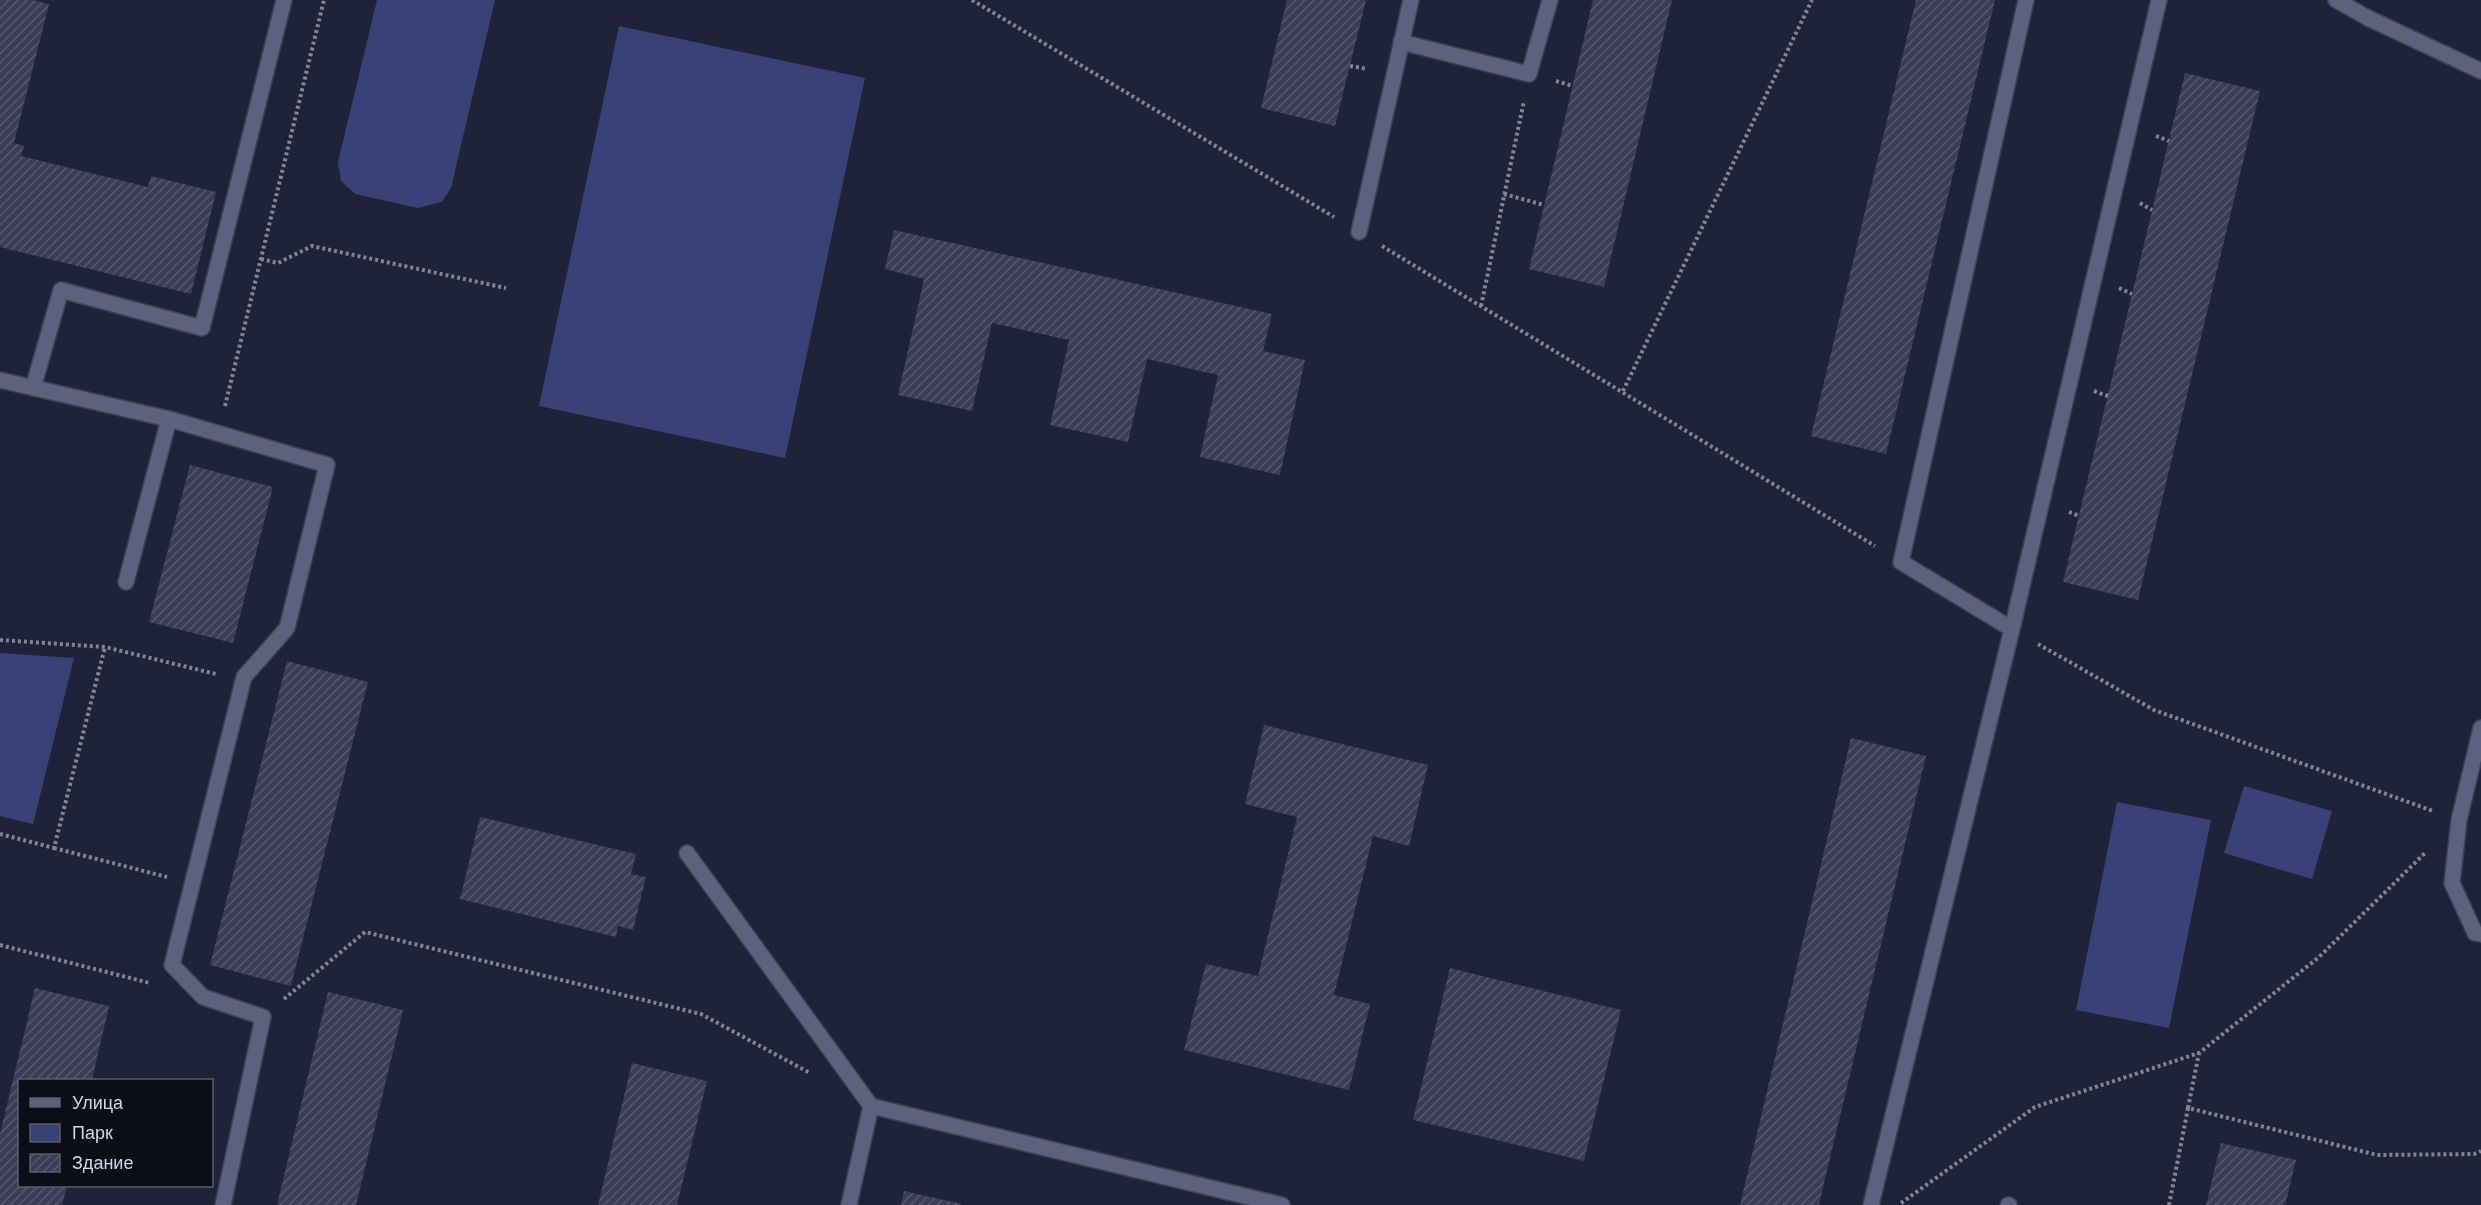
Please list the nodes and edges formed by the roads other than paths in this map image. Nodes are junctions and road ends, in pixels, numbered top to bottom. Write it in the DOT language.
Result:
graph roads {
  1 [pos="284,0"];
  2 [pos="1411,0"];
  3 [pos="1550,0"];
  4 [pos="2026,0"];
  5 [pos="2159,0"];
  6 [pos="2336,0"];
  7 [pos="1401,42"];
  8 [pos="2481,71"];
  9 [pos="1359,232"];
  10 [pos="0,380"];
  11 [pos="33,388"];
  12 [pos="169,419"];
  13 [pos="126,582"];
  14 [pos="2013,629"];
  15 [pos="2481,728"];
  16 [pos="687,853"];
  17 [pos="2481,934"];
  18 [pos="871,1106"];
  19 [pos="223,1205"];
  20 [pos="849,1205"];
  21 [pos="1282,1205"];
  22 [pos="1871,1205"];
  1 -- 11 [label="street"];
  2 -- 7 [label="street"];
  3 -- 7 [label="street"];
  4 -- 14 [label="street"];
  5 -- 14 [label="street"];
  6 -- 8 [label="street"];
  7 -- 9 [label="street"];
  10 -- 11 [label="street"];
  11 -- 12 [label="street"];
  12 -- 13 [label="street"];
  12 -- 19 [label="street"];
  14 -- 22 [label="street"];
  15 -- 17 [label="street"];
  16 -- 18 [label="street"];
  18 -- 20 [label="street"];
  18 -- 21 [label="street"];
}
